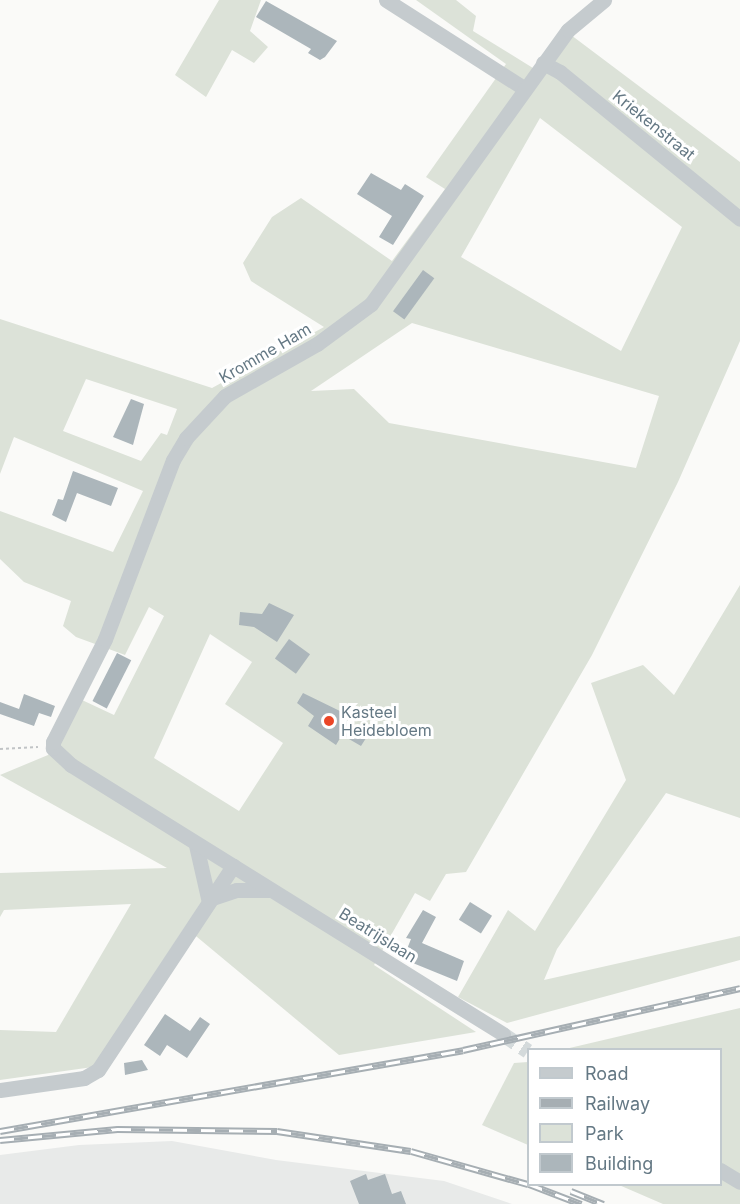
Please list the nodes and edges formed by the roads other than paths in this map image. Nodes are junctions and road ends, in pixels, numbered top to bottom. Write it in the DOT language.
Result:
graph roads {
  1 [pos="386,0"];
  2 [pos="604,0"];
  3 [pos="543,63"];
  4 [pos="525,89"];
  5 [pos="740,219"];
  6 [pos="53,748"];
  7 [pos="196,845"];
  8 [pos="233,866"];
  9 [pos="272,890"];
  10 [pos="211,900"];
  11 [pos="503,1034"];
  12 [pos="0,1090"];
  13 [pos="722,1171"];
  14 [pos="740,1182"];
  1 -- 4 [label="street"];
  2 -- 3 [label="street, Kromme Ham"];
  3 -- 4 [label="street, Kromme Ham"];
  3 -- 5 [label="street, Kriekenstraat"];
  4 -- 6 [label="street, Kromme Ham"];
  6 -- 7 [label="street, Beatrijslaan"];
  7 -- 8 [label="street, Beatrijslaan"];
  7 -- 10 [label="street"];
  8 -- 9 [label="street, Beatrijslaan"];
  8 -- 10 [label="street"];
  9 -- 10 [label="street"];
  9 -- 11 [label="street, Beatrijslaan"];
  10 -- 12 [label="street"];
  13 -- 14 [label="street"];
}
